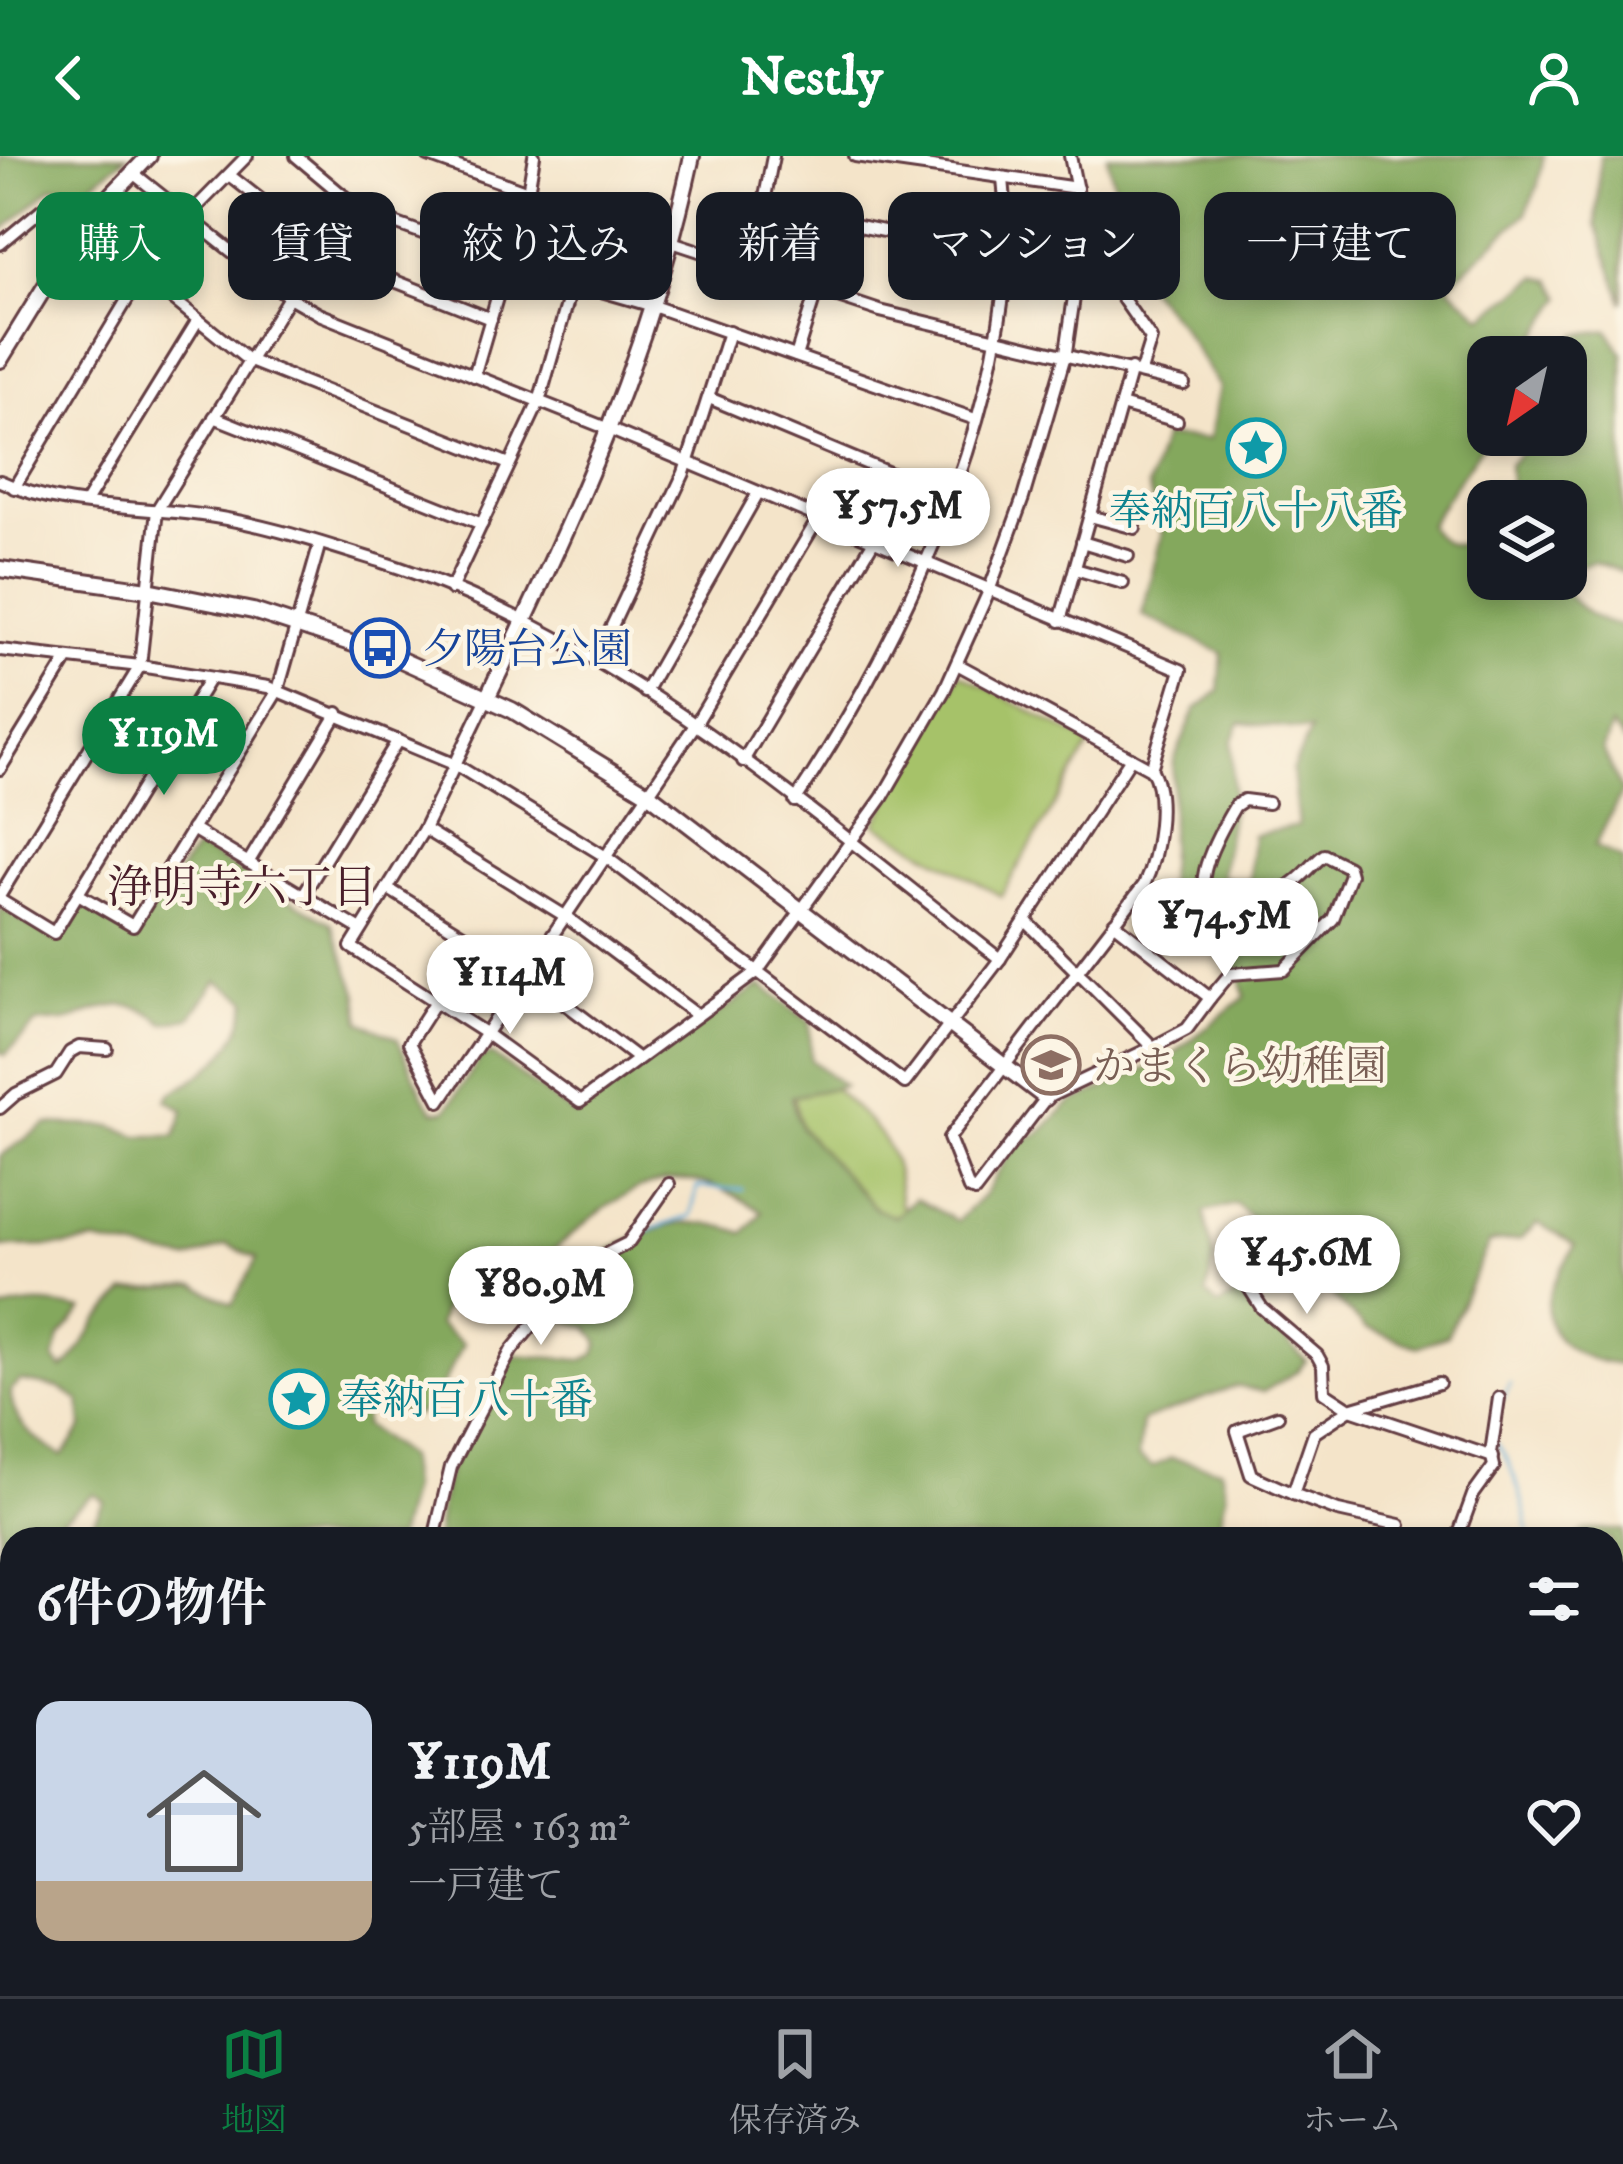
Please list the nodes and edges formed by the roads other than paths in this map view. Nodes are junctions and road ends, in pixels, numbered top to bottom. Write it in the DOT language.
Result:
graph roads {
  1 [pos="149,156"];
  2 [pos="247,156"];
  3 [pos="296,156"];
  4 [pos="428,156"];
  5 [pos="534,156"];
  6 [pos="692,156"];
  7 [pos="773,156"];
  8 [pos="855,156"];
  9 [pos="1070,156"];
  10 [pos="462,162"];
  11 [pos="133,173"];
  12 [pos="229,175"];
  13 [pos="1003,178"];
  14 [pos="1077,188"];
  15 [pos="114,192"];
  16 [pos="157,192"];
  17 [pos="528,192"];
  18 [pos="767,192"];
  19 [pos="1004,192"];
  20 [pos="1078,192"];
  21 [pos="204,201"];
  22 [pos="36,214"];
  23 [pos="204,230"];
  24 [pos="420,232"];
  25 [pos="674,235"];
  26 [pos="0,244"];
  27 [pos="696,245"];
  28 [pos="228,249"];
  29 [pos="36,300"];
  30 [pos="127,300"];
  31 [pos="173,300"];
  32 [pos="287,300"];
  33 [pos="295,300"];
  34 [pos="497,300"];
  35 [pos="568,300"];
  36 [pos="631,300"];
  37 [pos="814,300"];
  38 [pos="848,300"];
  39 [pos="1001,300"];
  40 [pos="1075,300"];
  41 [pos="1124,300"];
  42 [pos="653,306"];
  43 [pos="491,319"];
  44 [pos="198,320"];
  45 [pos="729,332"];
  46 [pos="995,337"];
  47 [pos="1066,352"];
  48 [pos="796,356"];
  49 [pos="0,360"];
  50 [pos="248,360"];
  51 [pos="1136,370"];
  52 [pos="474,376"];
  53 [pos="1184,384"];
  54 [pos="709,398"];
  55 [pos="539,402"];
  56 [pos="1121,405"];
  57 [pos="214,417"];
  58 [pos="975,419"];
  59 [pos="1177,421"];
  60 [pos="611,430"];
  61 [pos="688,463"];
  62 [pos="509,464"];
  63 [pos="0,481"];
  64 [pos="14,488"];
  65 [pos="758,493"];
  66 [pos="949,498"];
  67 [pos="86,502"];
  68 [pos="157,510"];
  69 [pos="1090,516"];
  70 [pos="818,519"];
  71 [pos="482,524"];
  72 [pos="1135,529"];
  73 [pos="873,542"];
  74 [pos="1082,542"];
  75 [pos="320,543"];
  76 [pos="1128,556"];
  77 [pos="926,564"];
  78 [pos="0,568"];
  79 [pos="1075,569"];
  80 [pos="1123,583"];
  81 [pos="451,589"];
  82 [pos="148,590"];
  83 [pos="989,591"];
  84 [pos="525,621"];
  85 [pos="1060,621"];
  86 [pos="297,623"];
  87 [pos="0,650"];
  88 [pos="68,658"];
  89 [pos="595,662"];
  90 [pos="957,664"];
  91 [pos="140,666"];
  92 [pos="210,678"];
  93 [pos="278,690"];
  94 [pos="645,692"];
  95 [pos="487,698"];
  96 [pos="338,713"];
  97 [pos="695,725"];
  98 [pos="398,740"];
  99 [pos="1131,758"];
  100 [pos="743,761"];
  101 [pos="456,765"];
  102 [pos="0,769"];
  103 [pos="1151,770"];
  104 [pos="649,794"];
  105 [pos="795,801"];
  106 [pos="1268,802"];
  107 [pos="192,829"];
  108 [pos="424,829"];
  109 [pos="851,844"];
  110 [pos="606,857"];
  111 [pos="248,862"];
  112 [pos="387,888"];
  113 [pos="78,894"];
  114 [pos="303,896"];
  115 [pos="0,897"];
  116 [pos="802,911"];
  117 [pos="565,916"];
  118 [pos="1026,921"];
  119 [pos="1114,923"];
  120 [pos="361,930"];
  121 [pos="1000,959"];
  122 [pos="1076,971"];
  123 [pos="758,972"];
  124 [pos="526,974"];
  125 [pos="1210,998"];
  126 [pos="436,1001"];
  127 [pos="697,1015"];
  128 [pos="950,1025"];
  129 [pos="485,1033"];
  130 [pos="1154,1047"];
  131 [pos="107,1048"];
  132 [pos="637,1058"];
  133 [pos="1003,1066"];
  134 [pos="1046,1098"];
  135 [pos="0,1108"];
  136 [pos="669,1184"];
  137 [pos="1226,1252"];
  138 [pos="1439,1383"];
  139 [pos="1499,1398"];
  140 [pos="1350,1408"];
  141 [pos="1278,1416"];
  142 [pos="1493,1456"];
  143 [pos="1293,1493"];
  144 [pos="1400,1526"];
  145 [pos="437,1527"];
  146 [pos="1461,1527"];
  1 -- 11 [label="street"];
  2 -- 12 [label="street"];
  3 -- 24 [label="street"];
  4 -- 10 [label="street"];
  5 -- 17 [label="street"];
  6 -- 25 [label="street"];
  7 -- 18 [label="street"];
  8 -- 13 [label="street"];
  9 -- 14 [label="street"];
  10 -- 17 [label="street"];
  11 -- 15 [label="street"];
  11 -- 16 [label="street"];
  12 -- 21 [label="street"];
  12 -- 43 [label="street"];
  13 -- 14 [label="street"];
  13 -- 19 [label="street"];
  14 -- 20 [label="street"];
  22 -- 26 [label="street"];
  23 -- 28 [label="street"];
  25 -- 27 [label="street"];
  25 -- 42 [label="street"];
  29 -- 49 [label="street"];
  30 -- 64 [label="street"];
  31 -- 44 [label="street"];
  32 -- 50 [label="street"];
  33 -- 52 [label="street"];
  34 -- 43 [label="street"];
  35 -- 55 [label="street"];
  36 -- 42 [label="street"];
  37 -- 48 [label="street"];
  38 -- 46 [label="street"];
  39 -- 46 [label="street"];
  40 -- 47 [label="street"];
  41 -- 51 [label="street"];
  42 -- 45 [label="street"];
  42 -- 60 [label="street"];
  43 -- 52 [label="street"];
  44 -- 50 [label="street"];
  44 -- 67 [label="street"];
  45 -- 48 [label="street"];
  45 -- 54 [label="street"];
  46 -- 47 [label="street"];
  46 -- 58 [label="street"];
  47 -- 51 [label="street"];
  47 -- 83 [label="street"];
  48 -- 58 [label="street"];
  50 -- 57 [label="street"];
  50 -- 62 [label="street"];
  51 -- 53 [label="street"];
  51 -- 56 [label="street"];
  52 -- 55 [label="street"];
  54 -- 61 [label="street"];
  54 -- 66 [label="street"];
  55 -- 60 [label="street"];
  55 -- 62 [label="street"];
  56 -- 59 [label="street"];
  56 -- 69 [label="street"];
  57 -- 68 [label="street"];
  57 -- 71 [label="street"];
  58 -- 66 [label="street"];
  60 -- 61 [label="street"];
  60 -- 84 [label="street"];
  61 -- 65 [label="street"];
  61 -- 89 [label="street"];
  62 -- 71 [label="street"];
  63 -- 64 [label="street"];
  64 -- 67 [label="street"];
  65 -- 70 [label="street"];
  65 -- 94 [label="street"];
  66 -- 77 [label="street"];
  67 -- 68 [label="street"];
  68 -- 75 [label="street"];
  68 -- 82 [label="street"];
  69 -- 72 [label="street"];
  69 -- 74 [label="street"];
  70 -- 73 [label="street"];
  70 -- 97 [label="street"];
  71 -- 81 [label="street"];
  73 -- 77 [label="street"];
  73 -- 100 [label="street"];
  74 -- 76 [label="street"];
  74 -- 79 [label="street"];
  75 -- 81 [label="street"];
  75 -- 86 [label="street"];
  77 -- 83 [label="street"];
  77 -- 105 [label="street"];
  78 -- 82 [label="street"];
  79 -- 80 [label="street"];
  79 -- 85 [label="street"];
  81 -- 84 [label="street"];
  82 -- 86 [label="street"];
  82 -- 91 [label="street"];
  83 -- 85 [label="street"];
  83 -- 90 [label="street"];
  84 -- 89 [label="street"];
  84 -- 95 [label="street"];
  85 -- 103 [label="street"];
  86 -- 93 [label="street"];
  86 -- 95 [label="street"];
  87 -- 88 [label="street"];
  88 -- 91 [label="street"];
  88 -- 102 [label="street"];
  89 -- 94 [label="street"];
  90 -- 99 [label="street"];
  90 -- 109 [label="street"];
  91 -- 92 [label="street"];
  91 -- 115 [label="street"];
  92 -- 93 [label="street"];
  92 -- 113 [label="street"];
  93 -- 96 [label="street"];
  93 -- 107 [label="street"];
  94 -- 97 [label="street"];
  95 -- 101 [label="street"];
  95 -- 104 [label="street"];
  96 -- 98 [label="street"];
  96 -- 111 [label="street"];
  97 -- 100 [label="street"];
  97 -- 104 [label="street"];
  98 -- 101 [label="street"];
  98 -- 114 [label="street"];
  99 -- 103 [label="street"];
  99 -- 118 [label="street"];
  100 -- 105 [label="street"];
  101 -- 108 [label="street"];
  101 -- 110 [label="street"];
  103 -- 119 [label="street"];
  104 -- 110 [label="street"];
  104 -- 116 [label="street"];
  105 -- 109 [label="street"];
  106 -- 125 [label="street"];
  107 -- 111 [label="street"];
  107 -- 113 [label="street"];
  108 -- 112 [label="street"];
  108 -- 117 [label="street"];
  109 -- 116 [label="street"];
  109 -- 121 [label="street"];
  110 -- 117 [label="street"];
  110 -- 123 [label="street"];
  111 -- 114 [label="street"];
  112 -- 120 [label="street"];
  112 -- 124 [label="street"];
  113 -- 115 [label="street"];
  114 -- 120 [label="street"];
  116 -- 123 [label="street"];
  116 -- 128 [label="street"];
  117 -- 124 [label="street"];
  117 -- 127 [label="street"];
  118 -- 121 [label="street"];
  118 -- 122 [label="street"];
  119 -- 122 [label="street"];
  119 -- 125 [label="street"];
  120 -- 126 [label="street"];
  121 -- 128 [label="street"];
  122 -- 130 [label="street"];
  122 -- 133 [label="street"];
  123 -- 127 [label="street"];
  123 -- 128 [label="street"];
  124 -- 129 [label="street"];
  124 -- 132 [label="street"];
  125 -- 130 [label="street"];
  126 -- 129 [label="street"];
  126 -- 129 [label="street"];
  127 -- 132 [label="street"];
  128 -- 133 [label="street"];
  129 -- 132 [label="street"];
  130 -- 134 [label="street"];
  131 -- 135 [label="street"];
  133 -- 134 [label="street"];
  133 -- 134 [label="street"];
  136 -- 145 [label="street"];
  137 -- 140 [label="street"];
  138 -- 140 [label="street"];
  139 -- 142 [label="street"];
  140 -- 142 [label="street"];
  140 -- 143 [label="street"];
  141 -- 143 [label="street"];
  142 -- 146 [label="street"];
  143 -- 144 [label="street"];
}
